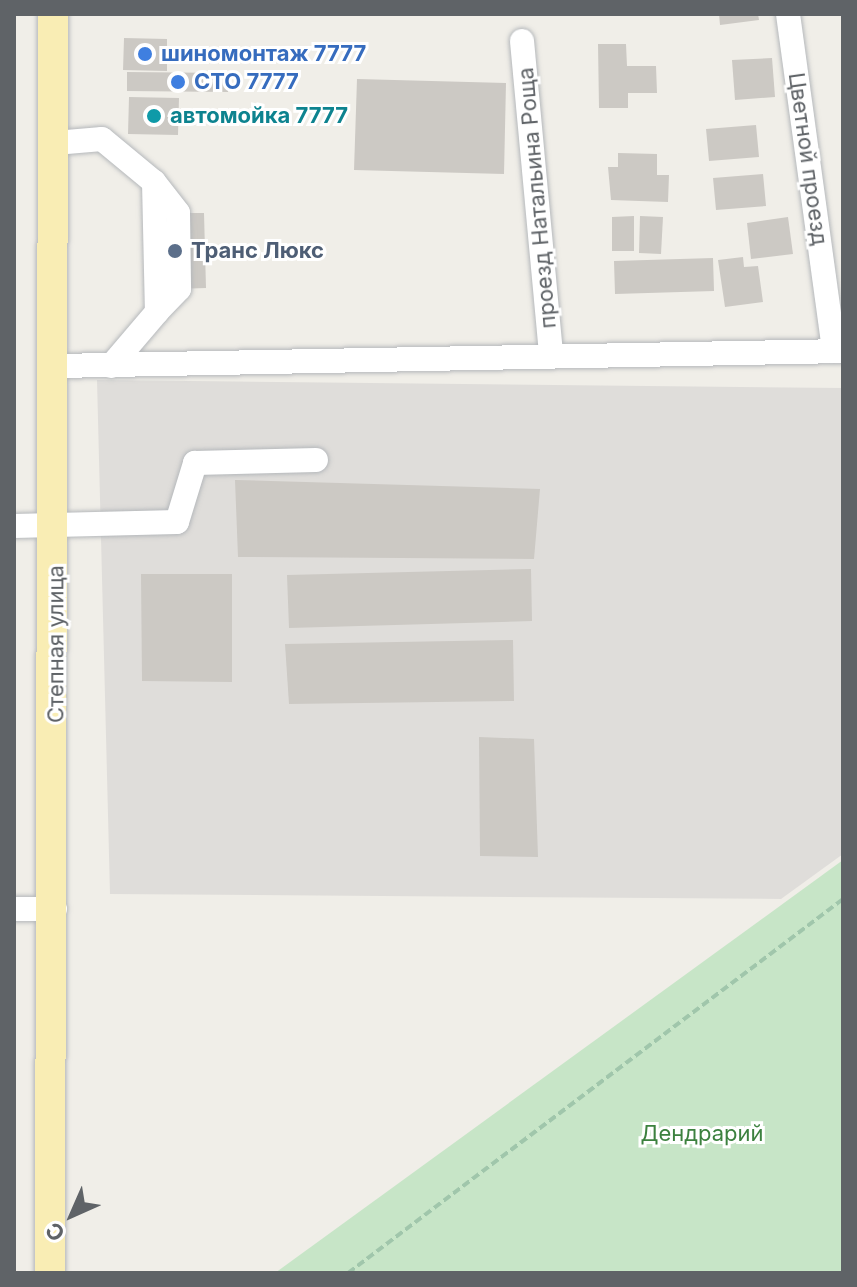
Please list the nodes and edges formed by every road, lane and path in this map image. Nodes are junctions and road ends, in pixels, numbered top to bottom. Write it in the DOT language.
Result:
graph roads {
  1 [pos="53,14"];
  2 [pos="788,14"];
  3 [pos="522,41"];
  4 [pos="55,143"];
  5 [pos="838,351"];
  6 [pos="551,356"];
  7 [pos="56,366"];
  8 [pos="111,366"];
  9 [pos="316,460"];
  10 [pos="14,526"];
  11 [pos="57,526"];
  12 [pos="843,899"];
  13 [pos="14,909"];
  14 [pos="55,909"];
  15 [pos="50,1273"];
  16 [pos="348,1273"];
  1 -- 4 [label="main road, Степная улица"];
  2 -- 5 [label="street, Цветной проезд"];
  3 -- 6 [label="street, проезд Натальина Роща"];
  4 -- 7 [label="main road, Степная улица"];
  4 -- 8 [label="street"];
  5 -- 6 [label="street"];
  6 -- 8 [label="street"];
  7 -- 8 [label="street"];
  7 -- 11 [label="main road, Степная улица"];
  9 -- 11 [label="street"];
  10 -- 11 [label="street"];
  11 -- 14 [label="main road, Степная улица"];
  12 -- 16 [label="path"];
  13 -- 14 [label="street"];
  14 -- 15 [label="main road, Степная улица"];
}
